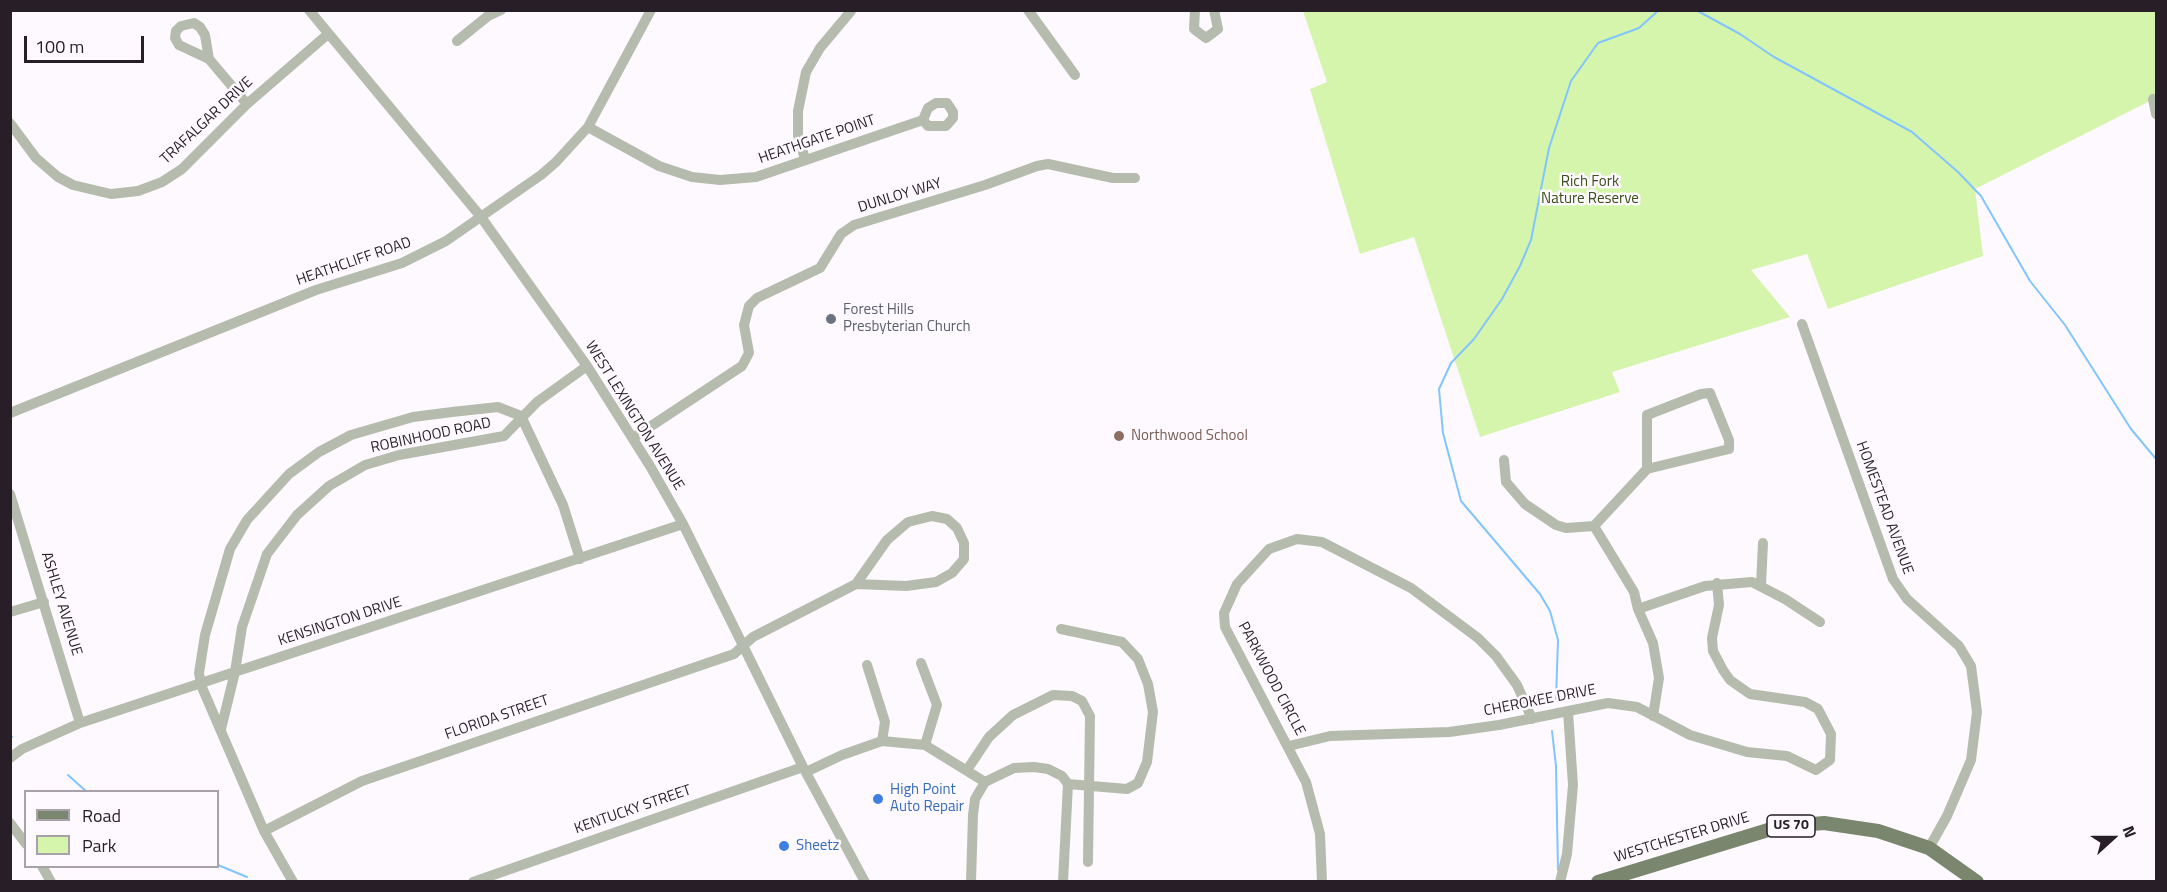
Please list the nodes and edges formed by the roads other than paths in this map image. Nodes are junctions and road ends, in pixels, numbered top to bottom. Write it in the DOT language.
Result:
graph roads {
  1 [pos="309,10"];
  2 [pos="501,10"];
  3 [pos="651,10"];
  4 [pos="851,10"];
  5 [pos="1028,10"];
  6 [pos="1195,10"];
  7 [pos="1214,10"];
  8 [pos="328,34"];
  9 [pos="457,41"];
  10 [pos="209,59"];
  11 [pos="1076,75"];
  12 [pos="2153,99"];
  13 [pos="247,104"];
  14 [pos="2157,114"];
  15 [pos="923,120"];
  16 [pos="10,123"];
  17 [pos="588,127"];
  18 [pos="805,159"];
  19 [pos="1135,178"];
  20 [pos="481,217"];
  21 [pos="1802,324"];
  22 [pos="587,366"];
  23 [pos="10,413"];
  24 [pos="521,416"];
  25 [pos="633,438"];
  26 [pos="1504,460"];
  27 [pos="1647,468"];
  28 [pos="10,494"];
  29 [pos="683,524"];
  30 [pos="1594,526"];
  31 [pos="1763,543"];
  32 [pos="580,560"];
  33 [pos="1717,583"];
  34 [pos="856,584"];
  35 [pos="1761,585"];
  36 [pos="44,602"];
  37 [pos="1638,609"];
  38 [pos="10,612"];
  39 [pos="1820,622"];
  40 [pos="1060,628"];
  41 [pos="743,646"];
  42 [pos="921,663"];
  43 [pos="867,665"];
  44 [pos="235,672"];
  45 [pos="201,685"];
  46 [pos="1568,712"];
  47 [pos="1653,716"];
  48 [pos="1532,719"];
  49 [pos="80,723"];
  50 [pos="221,730"];
  51 [pos="882,741"];
  52 [pos="925,746"];
  53 [pos="1289,746"];
  54 [pos="10,758"];
  55 [pos="804,770"];
  56 [pos="967,770"];
  57 [pos="985,782"];
  58 [pos="1068,784"];
  59 [pos="1088,784"];
  60 [pos="10,823"];
  61 [pos="264,831"];
  62 [pos="24,841"];
  63 [pos="1929,848"];
  64 [pos="1088,862"];
  65 [pos="43,868"];
  66 [pos="51,882"];
  67 [pos="293,882"];
  68 [pos="473,882"];
  69 [pos="865,882"];
  70 [pos="971,882"];
  71 [pos="1063,882"];
  72 [pos="1322,882"];
  73 [pos="1560,882"];
  74 [pos="1598,882"];
  75 [pos="1977,882"];
  1 -- 8 [label="street, WEST LEXINGTON AVENUE"];
  2 -- 9 [label="street"];
  3 -- 17 [label="street, HEATHCLIFF ROAD"];
  4 -- 18 [label="street"];
  5 -- 11 [label="street"];
  6 -- 7 [label="street"];
  8 -- 13 [label="street, TRAFALGAR DRIVE"];
  8 -- 20 [label="street, WEST LEXINGTON AVENUE"];
  10 -- 13 [label="street"];
  12 -- 14 [label="street"];
  13 -- 16 [label="street, TRAFALGAR DRIVE"];
  15 -- 18 [label="street, HEATHGATE POINT"];
  17 -- 18 [label="street, HEATHGATE POINT"];
  17 -- 20 [label="street, HEATHCLIFF ROAD"];
  19 -- 25 [label="street, DUNLOY WAY"];
  20 -- 22 [label="street, WEST LEXINGTON AVENUE"];
  20 -- 23 [label="street, HEATHCLIFF ROAD"];
  21 -- 63 [label="street, HOMESTEAD AVENUE"];
  22 -- 24 [label="street, ROBINHOOD ROAD"];
  22 -- 25 [label="street, WEST LEXINGTON AVENUE"];
  24 -- 32 [label="street"];
  24 -- 44 [label="street, ROBINHOOD ROAD"];
  24 -- 45 [label="street, ROBINHOOD ROAD"];
  25 -- 29 [label="street, WEST LEXINGTON AVENUE"];
  26 -- 30 [label="street"];
  27 -- 27 [label="street"];
  27 -- 30 [label="street"];
  28 -- 36 [label="street, ASHLEY AVENUE"];
  29 -- 32 [label="street, KENSINGTON DRIVE"];
  29 -- 41 [label="street, WEST LEXINGTON AVENUE"];
  30 -- 37 [label="street"];
  31 -- 35 [label="street"];
  32 -- 44 [label="street, KENSINGTON DRIVE"];
  33 -- 35 [label="street"];
  33 -- 37 [label="street"];
  33 -- 47 [label="street, CHEROKEE DRIVE"];
  34 -- 34 [label="street"];
  34 -- 41 [label="street, FLORIDA STREET"];
  35 -- 39 [label="street"];
  36 -- 38 [label="street"];
  36 -- 49 [label="street, ASHLEY AVENUE"];
  37 -- 47 [label="street"];
  40 -- 59 [label="street"];
  41 -- 55 [label="street, WEST LEXINGTON AVENUE"];
  41 -- 61 [label="street, FLORIDA STREET"];
  42 -- 52 [label="street"];
  43 -- 51 [label="street"];
  44 -- 45 [label="street, KENSINGTON DRIVE"];
  44 -- 50 [label="street, ROBINHOOD ROAD"];
  45 -- 49 [label="street, KENSINGTON DRIVE"];
  45 -- 50 [label="street, ROBINHOOD ROAD"];
  46 -- 47 [label="street, CHEROKEE DRIVE"];
  46 -- 48 [label="street, CHEROKEE DRIVE"];
  46 -- 73 [label="street"];
  48 -- 53 [label="street, CHEROKEE DRIVE"];
  48 -- 53 [label="street, PARKWOOD CIRCLE"];
  49 -- 54 [label="street, KENSINGTON DRIVE"];
  50 -- 61 [label="street, ROBINHOOD ROAD"];
  51 -- 52 [label="street"];
  51 -- 55 [label="street, KENTUCKY STREET"];
  52 -- 56 [label="street"];
  53 -- 72 [label="street, PARKWOOD CIRCLE"];
  55 -- 68 [label="street, KENTUCKY STREET"];
  55 -- 69 [label="street, WEST LEXINGTON AVENUE"];
  56 -- 57 [label="street"];
  56 -- 59 [label="street"];
  57 -- 58 [label="street"];
  57 -- 70 [label="street"];
  58 -- 59 [label="street"];
  58 -- 71 [label="street"];
  59 -- 64 [label="street"];
  60 -- 62 [label="street"];
  61 -- 67 [label="street, ROBINHOOD ROAD"];
  63 -- 74 [label="main road, WESTCHESTER DRIVE / US 70"];
  63 -- 75 [label="main road, WESTCHESTER DRIVE / US 70"];
  65 -- 66 [label="street"];
}
